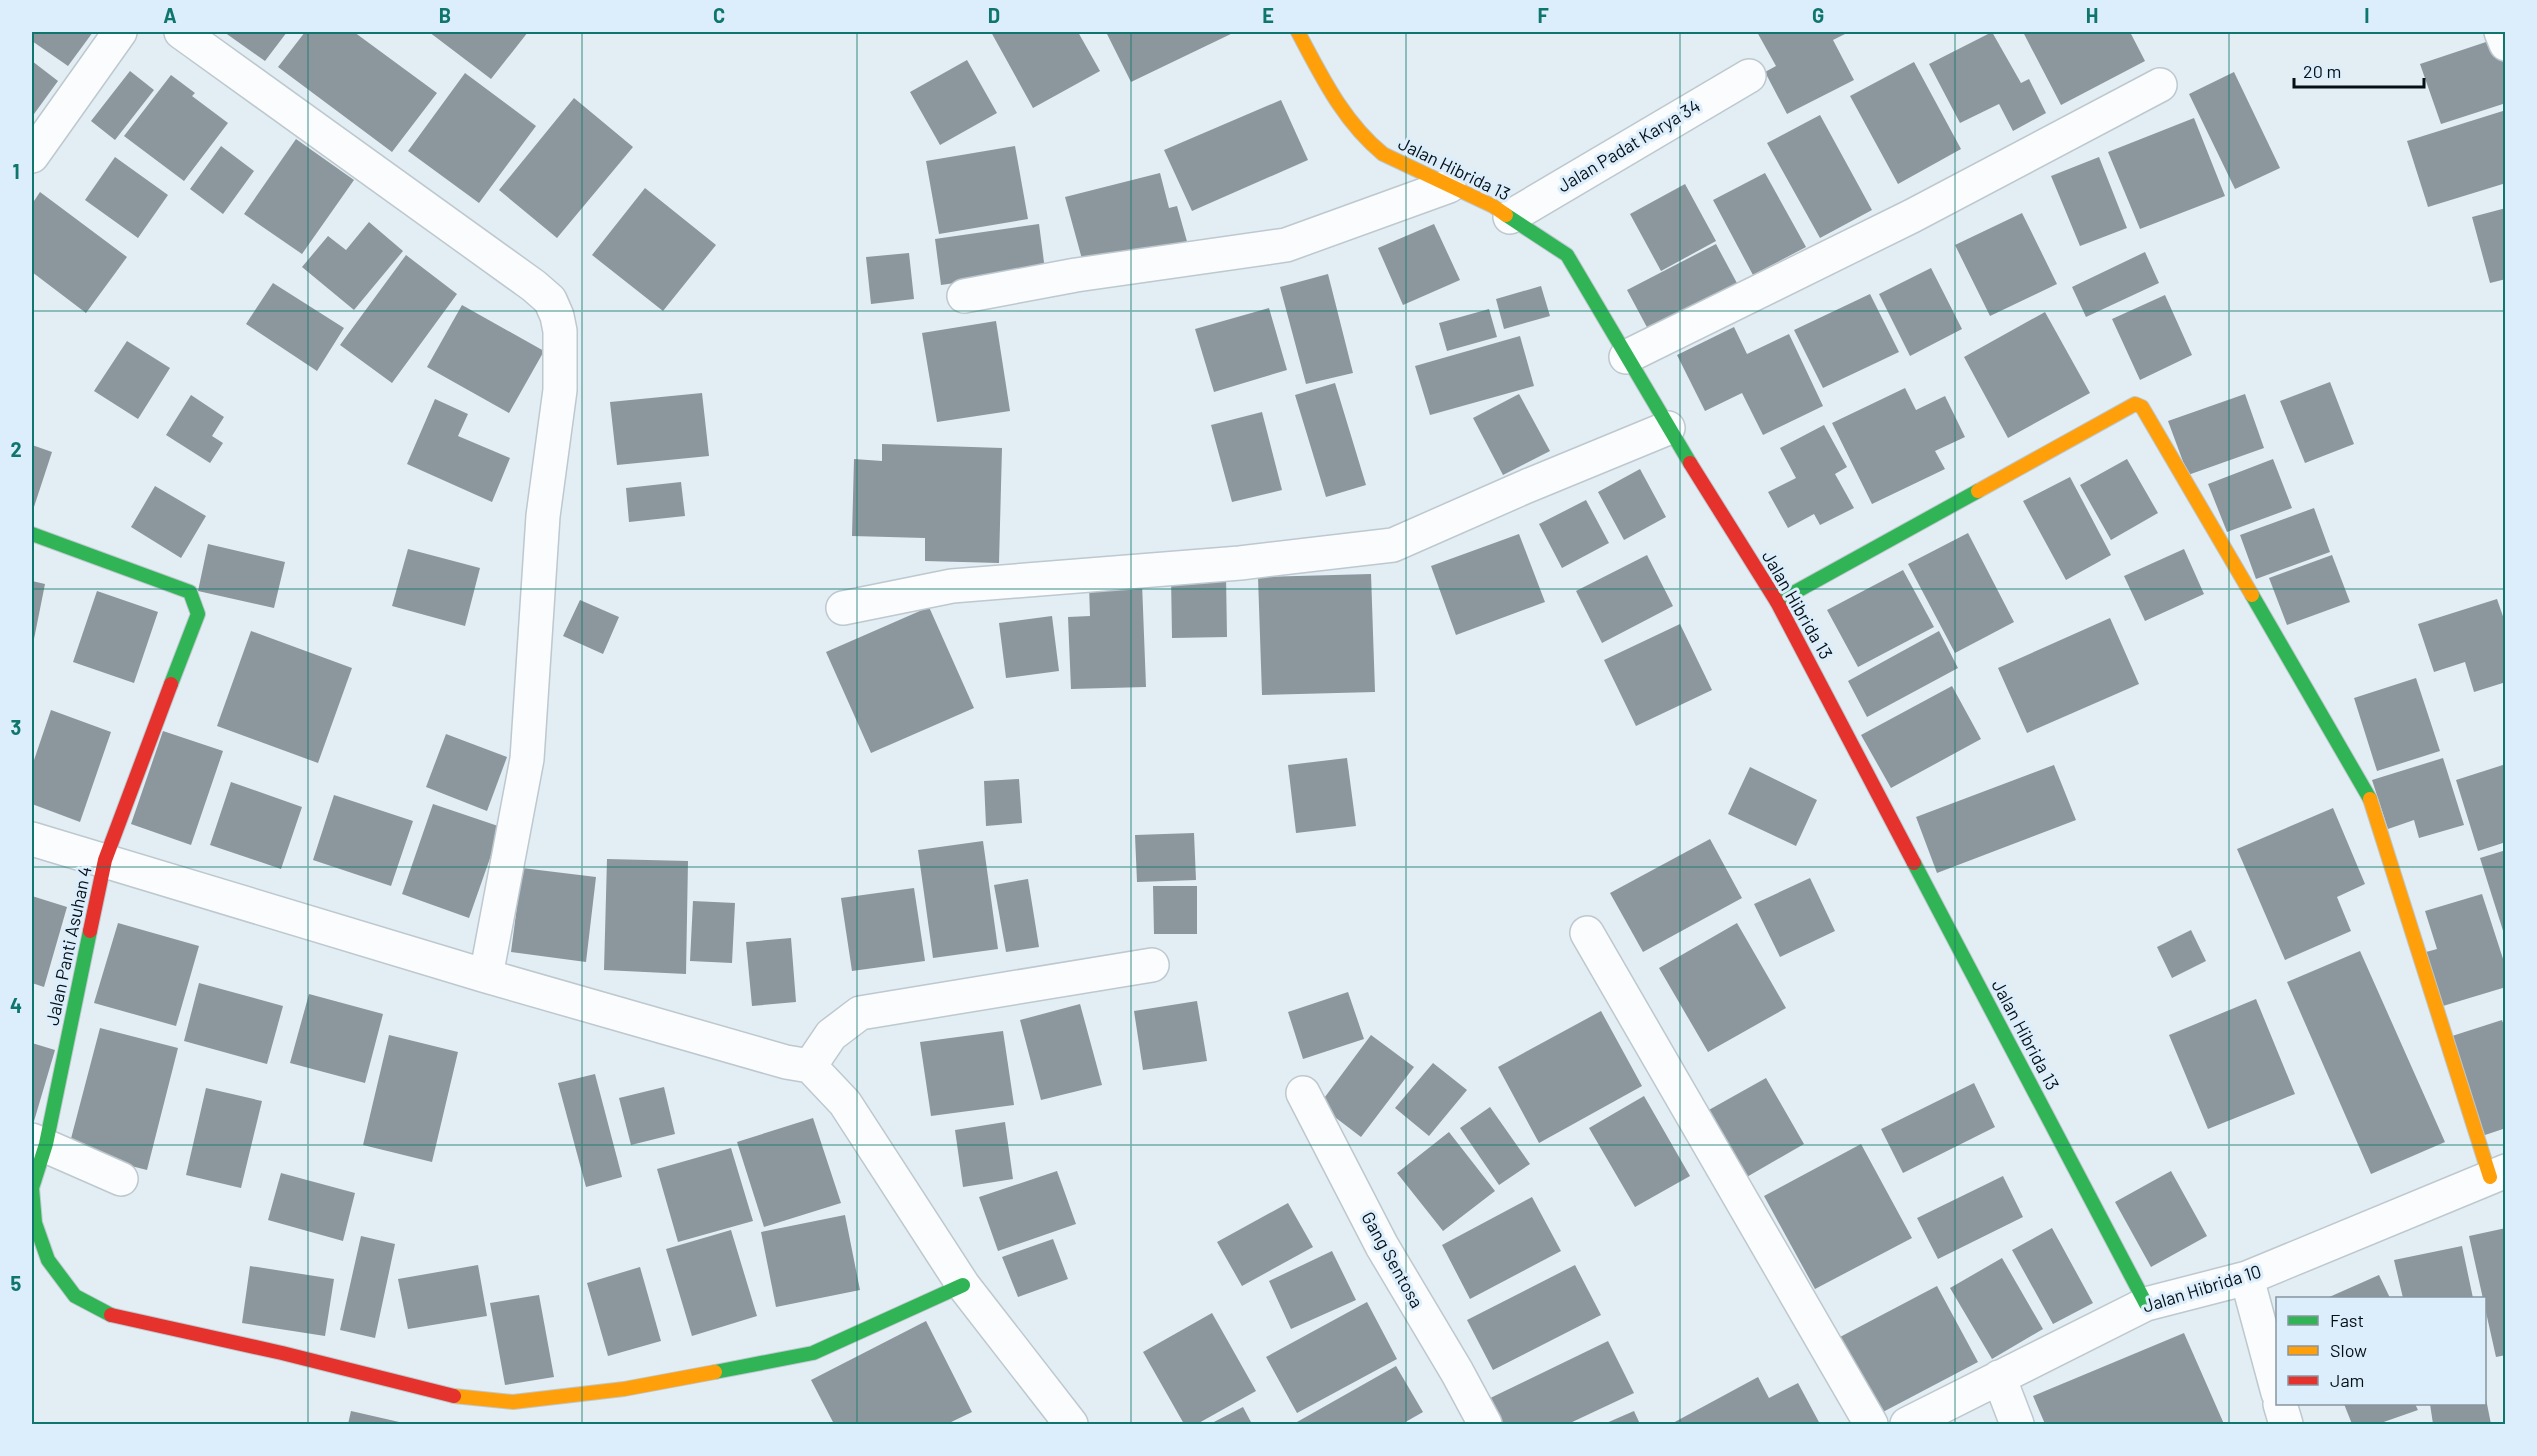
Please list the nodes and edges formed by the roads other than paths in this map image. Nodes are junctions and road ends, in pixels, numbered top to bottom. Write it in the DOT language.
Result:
graph roads {
  1 [pos="120,32"];
  2 [pos="182,32"];
  3 [pos="1298,32"];
  4 [pos="2500,32"];
  5 [pos="2505,44"];
  6 [pos="1749,76"];
  7 [pos="2160,85"];
  8 [pos="35,145"];
  9 [pos="1449,186"];
  10 [pos="1510,217"];
  11 [pos="964,296"];
  12 [pos="1626,357"];
  13 [pos="1668,428"];
  14 [pos="32,534"];
  15 [pos="1777,602"];
  16 [pos="843,608"];
  17 [pos="32,839"];
  18 [pos="105,860"];
  19 [pos="1587,933"];
  20 [pos="1152,965"];
  21 [pos="486,976"];
  22 [pos="810,1066"];
  23 [pos="1303,1093"];
  24 [pos="39,1142"];
  25 [pos="2498,1174"];
  26 [pos="121,1179"];
  27 [pos="2247,1278"];
  28 [pos="963,1285"];
  29 [pos="2146,1304"];
  30 [pos="2000,1377"];
  31 [pos="2276,1389"];
  32 [pos="2280,1405"];
  33 [pos="1071,1425"];
  34 [pos="1485,1425"];
  35 [pos="1870,1425"];
  36 [pos="1907,1425"];
  37 [pos="2017,1425"];
  38 [pos="2286,1425"];
  1 -- 8 [label="street"];
  2 -- 21 [label="street"];
  3 -- 9 [label="street, Jalan Hibrida 13"];
  4 -- 5 [label="street"];
  6 -- 10 [label="street, Jalan Padat Karya 34"];
  7 -- 12 [label="street"];
  9 -- 10 [label="street, Jalan Hibrida 13"];
  9 -- 11 [label="street"];
  10 -- 12 [label="street, Jalan Hibrida 13"];
  12 -- 13 [label="street, Jalan Hibrida 13"];
  13 -- 15 [label="street, Jalan Hibrida 13"];
  13 -- 16 [label="street"];
  14 -- 18 [label="street, Jalan Panti Asuhan 4"];
  15 -- 25 [label="street"];
  15 -- 29 [label="street, Jalan Hibrida 13"];
  17 -- 18 [label="street"];
  18 -- 21 [label="street"];
  18 -- 24 [label="street, Jalan Panti Asuhan 4"];
  19 -- 35 [label="street"];
  20 -- 22 [label="street"];
  21 -- 22 [label="street"];
  22 -- 28 [label="street"];
  23 -- 34 [label="street, Gang Sentosa"];
  24 -- 26 [label="street"];
  24 -- 28 [label="street, Jalan Panti Asuhan 4"];
  25 -- 27 [label="street, Jalan Hibrida 10"];
  27 -- 29 [label="street, Jalan Hibrida 10"];
  27 -- 31 [label="street"];
  28 -- 33 [label="street"];
  29 -- 30 [label="street, Jalan Hibrida 10"];
  30 -- 36 [label="street, Jalan Hibrida 10"];
  30 -- 37 [label="street"];
  32 -- 38 [label="street"];
}
